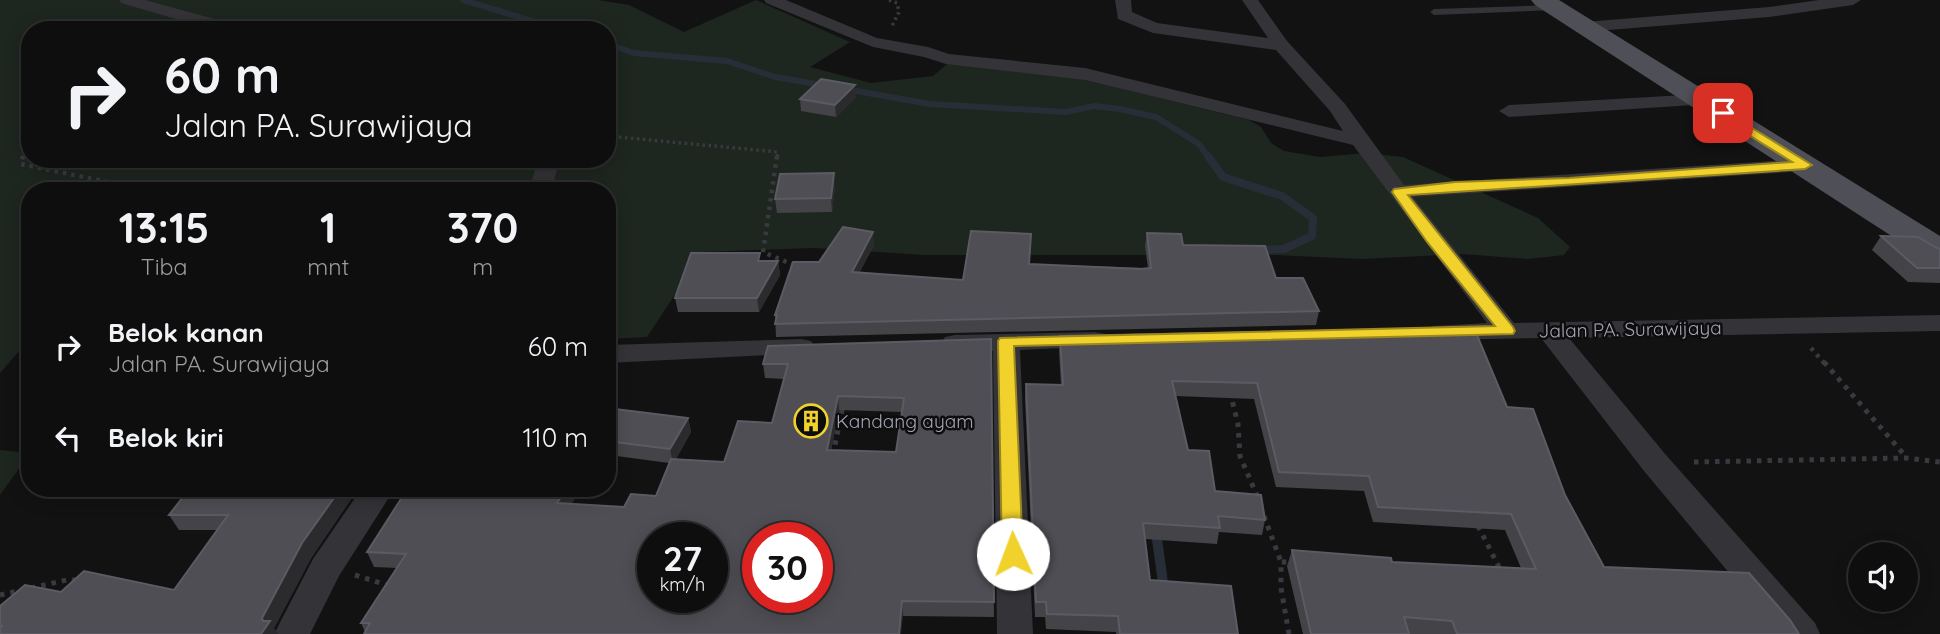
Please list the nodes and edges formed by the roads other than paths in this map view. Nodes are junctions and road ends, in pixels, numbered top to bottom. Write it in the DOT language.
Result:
graph roads {
  1 [pos="127,0"];
  2 [pos="772,0"];
  3 [pos="1123,0"];
  4 [pos="1250,0"];
  5 [pos="1262,0"];
  6 [pos="1853,0"];
  7 [pos="1549,4"];
  8 [pos="1433,12"];
  9 [pos="202,21"];
  10 [pos="1584,27"];
  11 [pos="1282,45"];
  12 [pos="1702,100"];
  13 [pos="1509,111"];
  14 [pos="1360,141"];
  15 [pos="1805,165"];
  16 [pos="1399,192"];
  17 [pos="1940,251"];
  18 [pos="1940,323"];
  19 [pos="1548,330"];
  20 [pos="1507,331"];
  21 [pos="1410,333"];
  22 [pos="1126,339"];
  23 [pos="1006,341"];
  24 [pos="923,344"];
  25 [pos="823,346"];
  26 [pos="616,354"];
  27 [pos="373,497"];
  28 [pos="292,634"];
  29 [pos="1015,634"];
  30 [pos="1802,634"];
  1 -- 9 [label="street"];
  2 -- 14 [label="street"];
  3 -- 11 [label="street"];
  4 -- 5 [label="street"];
  4 -- 11 [label="street"];
  6 -- 10 [label="street"];
  7 -- 8 [label="lane"];
  7 -- 10 [label="main road"];
  10 -- 12 [label="main road"];
  11 -- 14 [label="street"];
  12 -- 13 [label="street"];
  12 -- 15 [label="main road"];
  14 -- 16 [label="street"];
  15 -- 16 [label="street"];
  15 -- 17 [label="main road"];
  16 -- 20 [label="street"];
  18 -- 19 [label="street, Jalan PA. Surawijaya"];
  19 -- 20 [label="street, Jalan PA. Surawijaya"];
  19 -- 30 [label="street"];
  20 -- 21 [label="street, Jalan PA. Surawijaya"];
  22 -- 23 [label="street"];
  23 -- 24 [label="street"];
  23 -- 29 [label="street"];
  25 -- 26 [label="street"];
  27 -- 28 [label="street"];
}
